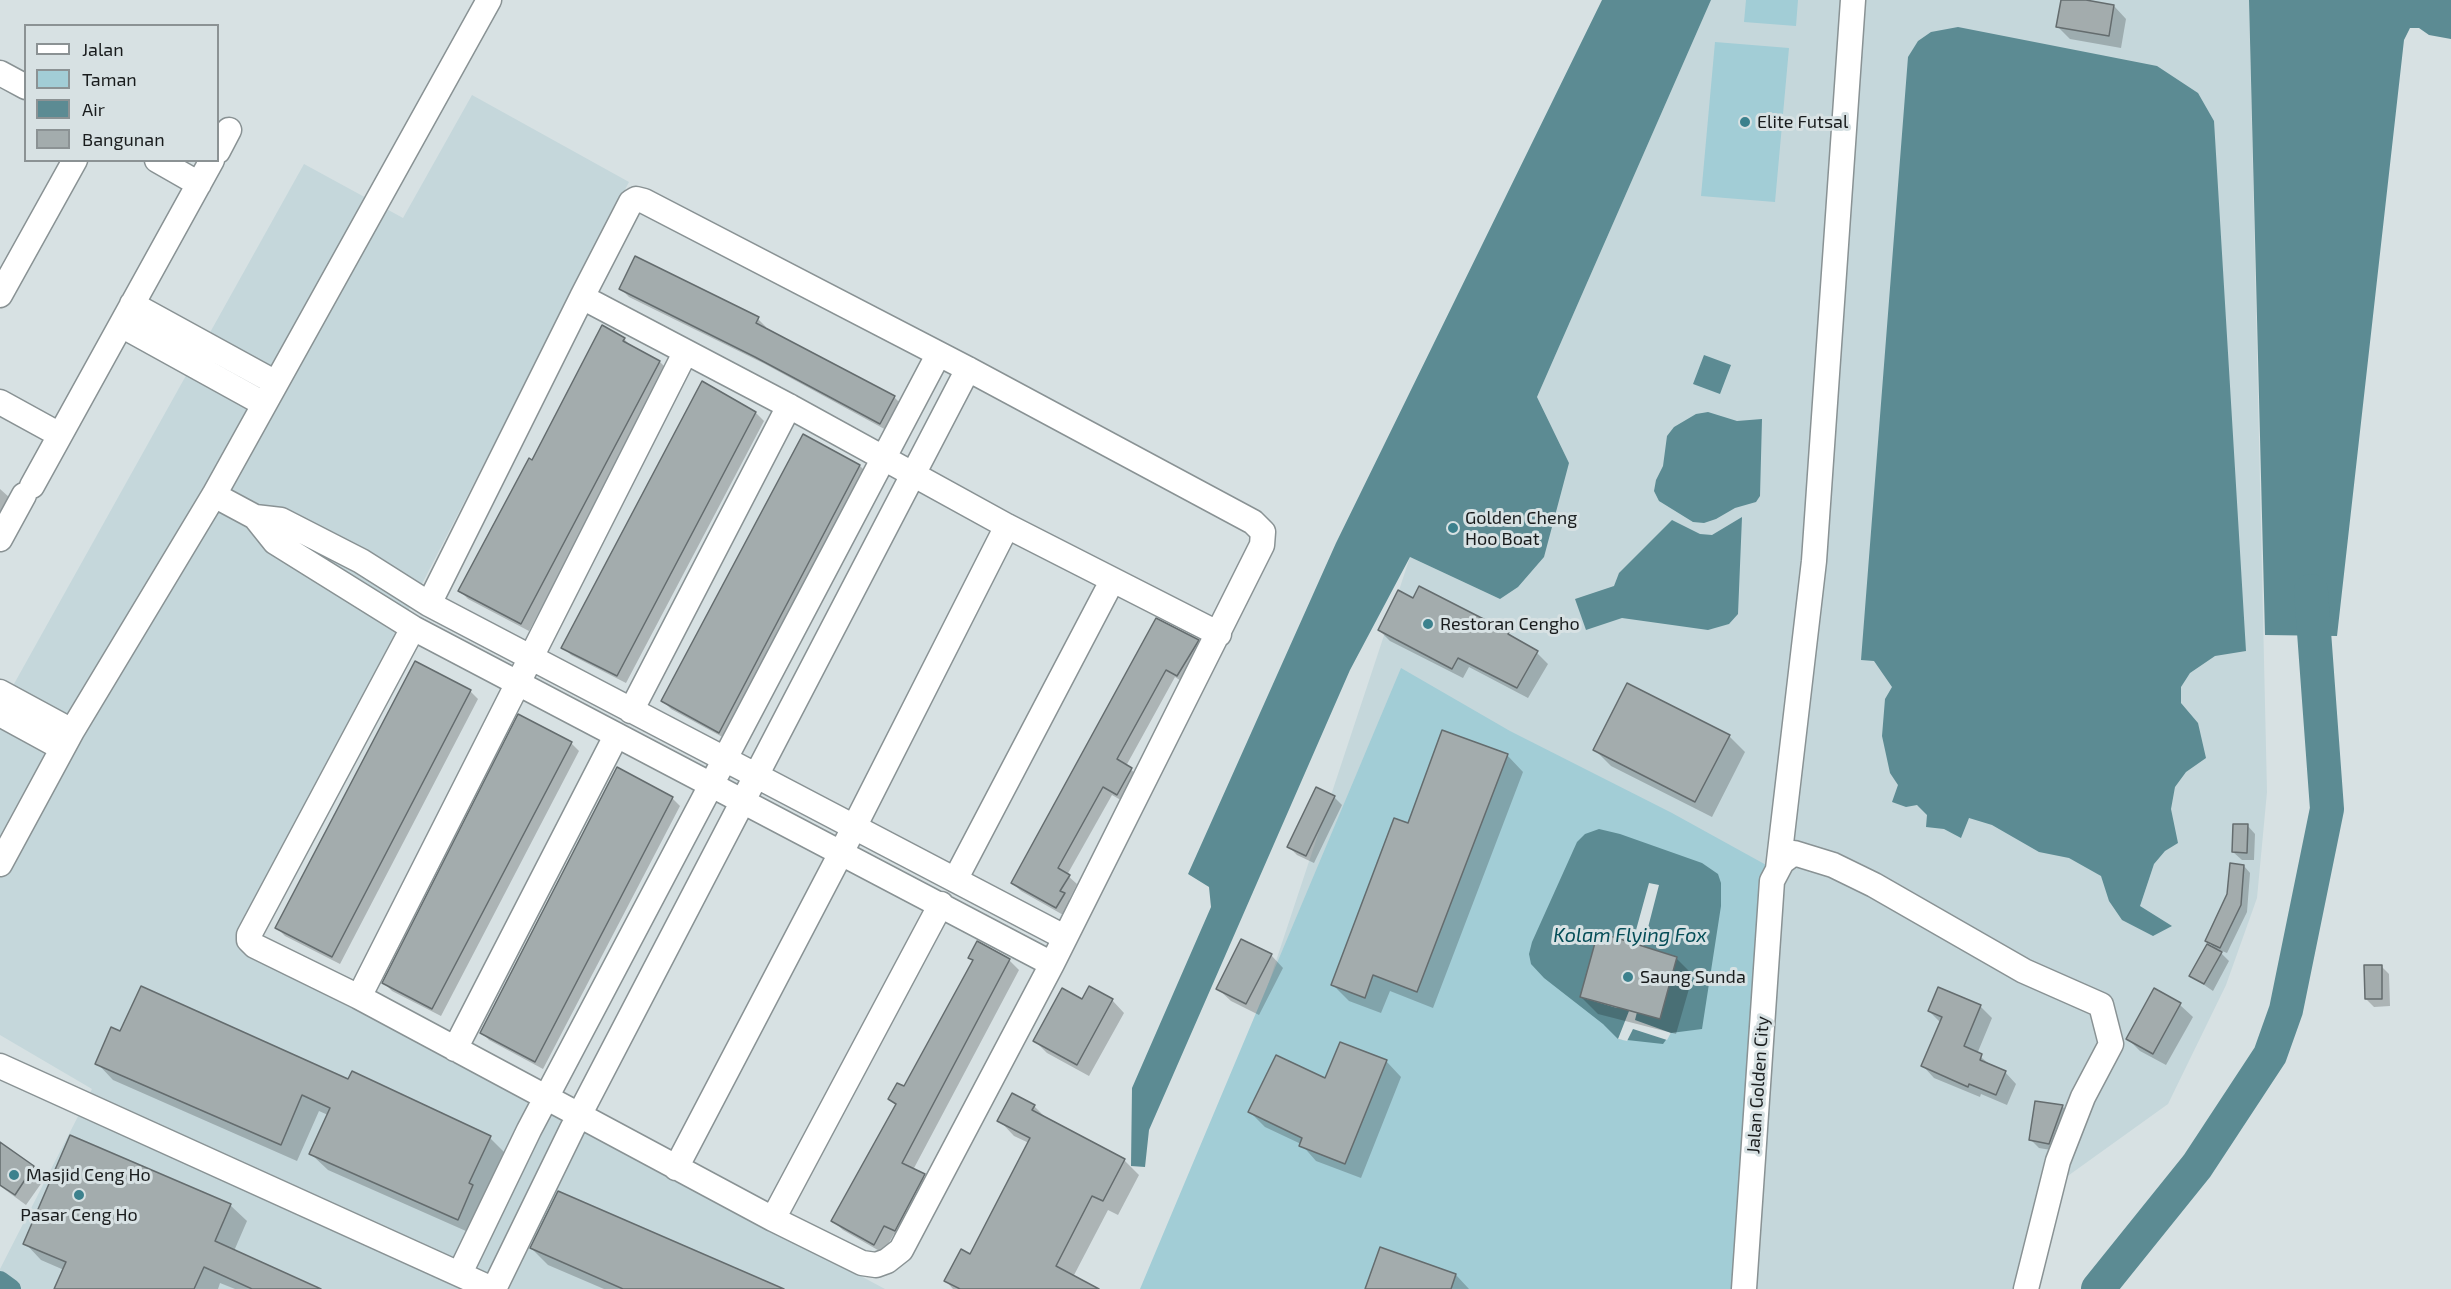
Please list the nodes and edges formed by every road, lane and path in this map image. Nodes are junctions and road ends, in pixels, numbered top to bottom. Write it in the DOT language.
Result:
graph roads {
  1 [pos="489,0"];
  2 [pos="1853,0"];
  3 [pos="0,73"];
  4 [pos="24,86"];
  5 [pos="74,162"];
  6 [pos="160,162"];
  7 [pos="211,162"];
  8 [pos="199,184"];
  9 [pos="0,295"];
  10 [pos="582,297"];
  11 [pos="127,314"];
  12 [pos="685,353"];
  13 [pos="938,355"];
  14 [pos="968,369"];
  15 [pos="270,394"];
  16 [pos="0,402"];
  17 [pos="789,406"];
  18 [pos="60,435"];
  19 [pos="884,457"];
  20 [pos="914,474"];
  21 [pos="214,495"];
  22 [pos="255,517"];
  23 [pos="1007,526"];
  24 [pos="0,539"];
  25 [pos="361,561"];
  26 [pos="1112,580"];
  27 [pos="347,585"];
  28 [pos="429,604"];
  29 [pos="804,610"];
  30 [pos="835,625"];
  31 [pos="413,628"];
  32 [pos="1219,634"];
  33 [pos="532,659"];
  34 [pos="517,684"];
  35 [pos="0,692"];
  36 [pos="631,711"];
  37 [pos="0,714"];
  38 [pos="616,736"];
  39 [pos="67,740"];
  40 [pos="724,760"];
  41 [pos="756,776"];
  42 [pos="712,785"];
  43 [pos="744,802"];
  44 [pos="852,827"];
  45 [pos="841,853"];
  46 [pos="0,864"];
  47 [pos="1775,875"];
  48 [pos="955,880"];
  49 [pos="941,904"];
  50 [pos="1065,937"];
  51 [pos="629,941"];
  52 [pos="662,957"];
  53 [pos="1052,964"];
  54 [pos="359,997"];
  55 [pos="455,1048"];
  56 [pos="0,1066"];
  57 [pos="546,1098"];
  58 [pos="579,1116"];
  59 [pos="529,1130"];
  60 [pos="563,1147"];
  61 [pos="676,1168"];
  62 [pos="773,1219"];
  63 [pos="460,1273"];
  64 [pos="493,1289"];
  65 [pos="1744,1289"];
  66 [pos="2026,1289"];
  1 -- 15 [label="street"];
  2 -- 47 [label="street, Jalan Golden City"];
  3 -- 4 [label="street"];
  5 -- 9 [label="street"];
  6 -- 8 [label="street"];
  7 -- 8 [label="street"];
  8 -- 11 [label="street"];
  10 -- 12 [label="street"];
  10 -- 13 [label="street"];
  10 -- 28 [label="street"];
  11 -- 15 [label="street"];
  11 -- 18 [label="street"];
  12 -- 17 [label="street"];
  12 -- 33 [label="street"];
  13 -- 14 [label="street"];
  13 -- 19 [label="street"];
  14 -- 20 [label="street"];
  14 -- 32 [label="street"];
  15 -- 21 [label="street"];
  16 -- 18 [label="street"];
  17 -- 19 [label="street"];
  17 -- 36 [label="street"];
  18 -- 24 [label="street"];
  19 -- 20 [label="street"];
  19 -- 29 [label="street"];
  20 -- 23 [label="street"];
  20 -- 30 [label="street"];
  21 -- 22 [label="street"];
  21 -- 39 [label="street"];
  22 -- 25 [label="street"];
  22 -- 27 [label="street"];
  23 -- 26 [label="street"];
  23 -- 44 [label="street"];
  25 -- 27 [label="street"];
  25 -- 28 [label="street"];
  26 -- 32 [label="street"];
  26 -- 48 [label="street"];
  27 -- 31 [label="street"];
  28 -- 33 [label="street"];
  29 -- 30 [label="street"];
  29 -- 40 [label="street"];
  30 -- 41 [label="street"];
  31 -- 34 [label="street"];
  31 -- 54 [label="street"];
  32 -- 50 [label="street"];
  33 -- 34 [label="street"];
  33 -- 36 [label="street"];
  34 -- 38 [label="street"];
  34 -- 54 [label="street"];
  35 -- 39 [label="street"];
  36 -- 40 [label="street"];
  37 -- 39 [label="street"];
  38 -- 42 [label="street"];
  38 -- 55 [label="street"];
  39 -- 46 [label="street"];
  40 -- 41 [label="street"];
  40 -- 42 [label="street"];
  41 -- 43 [label="street"];
  41 -- 44 [label="street"];
  42 -- 43 [label="street"];
  42 -- 51 [label="street"];
  43 -- 45 [label="street"];
  43 -- 52 [label="street"];
  44 -- 45 [label="street"];
  44 -- 48 [label="street"];
  45 -- 49 [label="street"];
  45 -- 61 [label="street"];
  47 -- 65 [label="street, Jalan Golden City"];
  47 -- 66 [label="street"];
  48 -- 50 [label="street"];
  49 -- 53 [label="street"];
  49 -- 62 [label="street"];
  50 -- 53 [label="street"];
  51 -- 52 [label="street"];
  51 -- 57 [label="street"];
  52 -- 58 [label="street"];
  53 -- 62 [label="street"];
  54 -- 55 [label="street"];
  55 -- 57 [label="street"];
  56 -- 63 [label="street"];
  57 -- 58 [label="street"];
  57 -- 59 [label="street"];
  58 -- 60 [label="street"];
  58 -- 61 [label="street"];
  59 -- 60 [label="street"];
  59 -- 63 [label="street"];
  60 -- 64 [label="street"];
  61 -- 62 [label="street"];
  63 -- 64 [label="street"];
}
